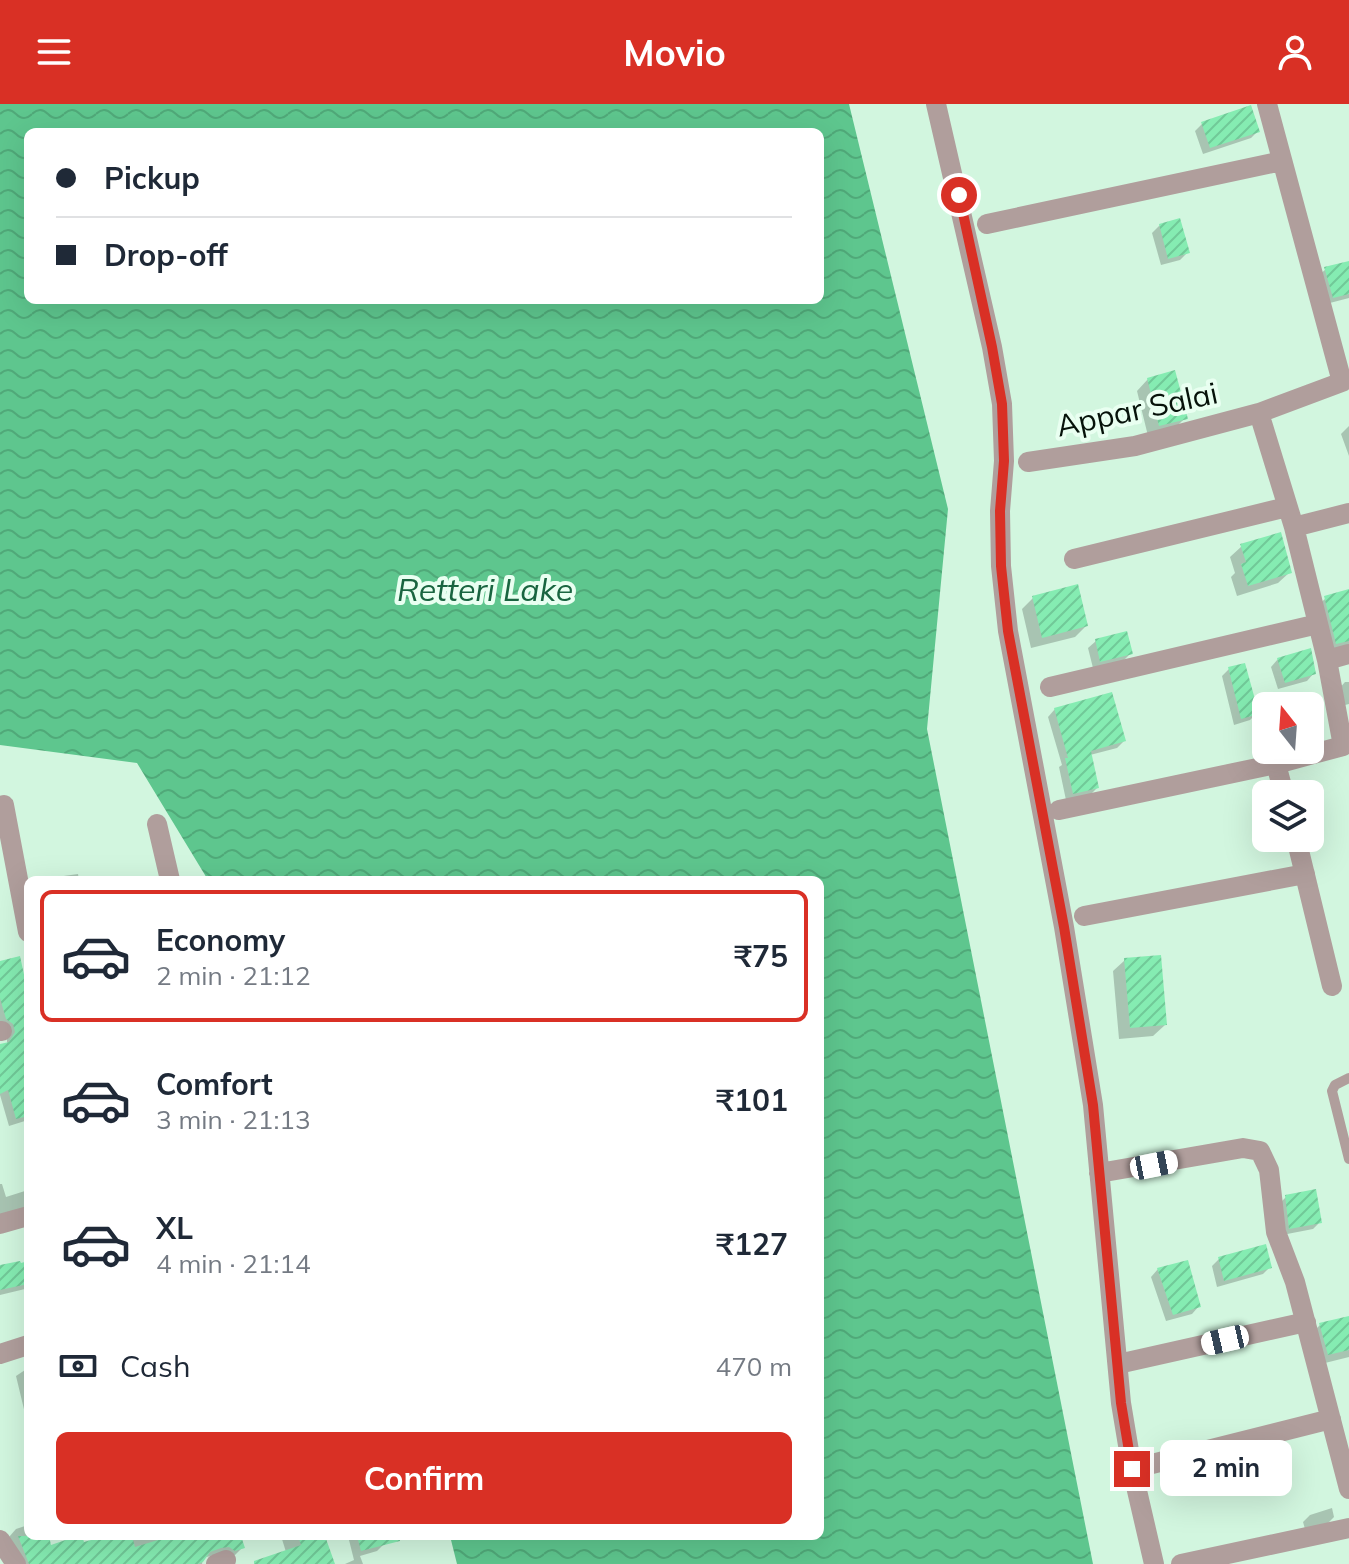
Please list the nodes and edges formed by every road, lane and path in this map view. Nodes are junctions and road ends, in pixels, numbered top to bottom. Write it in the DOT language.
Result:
graph roads {
  1 [pos="936,104"];
  2 [pos="1267,104"];
  3 [pos="1282,161"];
  4 [pos="987,224"];
  5 [pos="1346,381"];
  6 [pos="1259,413"];
  7 [pos="1028,462"];
  8 [pos="1287,507"];
  9 [pos="1349,513"];
  10 [pos="1294,527"];
  11 [pos="1074,559"];
  12 [pos="1318,624"];
  13 [pos="1349,654"];
  14 [pos="1327,660"];
  15 [pos="1050,687"];
  16 [pos="1346,745"];
  17 [pos="1324,751"];
  18 [pos="1276,764"];
  19 [pos="1280,780"];
  20 [pos="4,805"];
  21 [pos="1059,810"];
  22 [pos="157,824"];
  23 [pos="1300,852"];
  24 [pos="1305,874"];
  25 [pos="169,876"];
  26 [pos="24,911"];
  27 [pos="1084,916"];
  28 [pos="1332,986"];
  29 [pos="1349,1078"];
  30 [pos="1349,1159"];
  31 [pos="1099,1173"];
  32 [pos="24,1217"];
  33 [pos="0,1224"];
  34 [pos="1306,1322"];
  35 [pos="24,1346"];
  36 [pos="1,1351"];
  37 [pos="1118,1364"];
  38 [pos="1331,1419"];
  39 [pos="1132,1469"];
  40 [pos="1349,1489"];
  41 [pos="1349,1528"];
  42 [pos="1154,1564"];
  43 [pos="1181,1564"];
  1 -- 31 [label="street"];
  2 -- 3 [label="street"];
  3 -- 4 [label="street"];
  3 -- 5 [label="street"];
  5 -- 6 [label="street, Appar Salai"];
  6 -- 7 [label="street, Appar Salai"];
  6 -- 8 [label="street"];
  8 -- 10 [label="street"];
  8 -- 11 [label="street"];
  9 -- 10 [label="street"];
  10 -- 12 [label="street"];
  12 -- 14 [label="street"];
  12 -- 15 [label="street"];
  13 -- 14 [label="street"];
  14 -- 16 [label="street"];
  16 -- 17 [label="street"];
  18 -- 19 [label="street"];
  18 -- 21 [label="street"];
  20 -- 26 [label="street"];
  22 -- 25 [label="street"];
  23 -- 24 [label="street"];
  24 -- 27 [label="street"];
  24 -- 28 [label="street"];
  29 -- 30 [label="lane"];
  31 -- 34 [label="street"];
  31 -- 37 [label="street"];
  32 -- 33 [label="street"];
  34 -- 37 [label="street"];
  34 -- 38 [label="street"];
  35 -- 36 [label="street"];
  37 -- 39 [label="street"];
  38 -- 39 [label="street"];
  38 -- 40 [label="street"];
  39 -- 42 [label="street"];
  41 -- 43 [label="street"];
}
